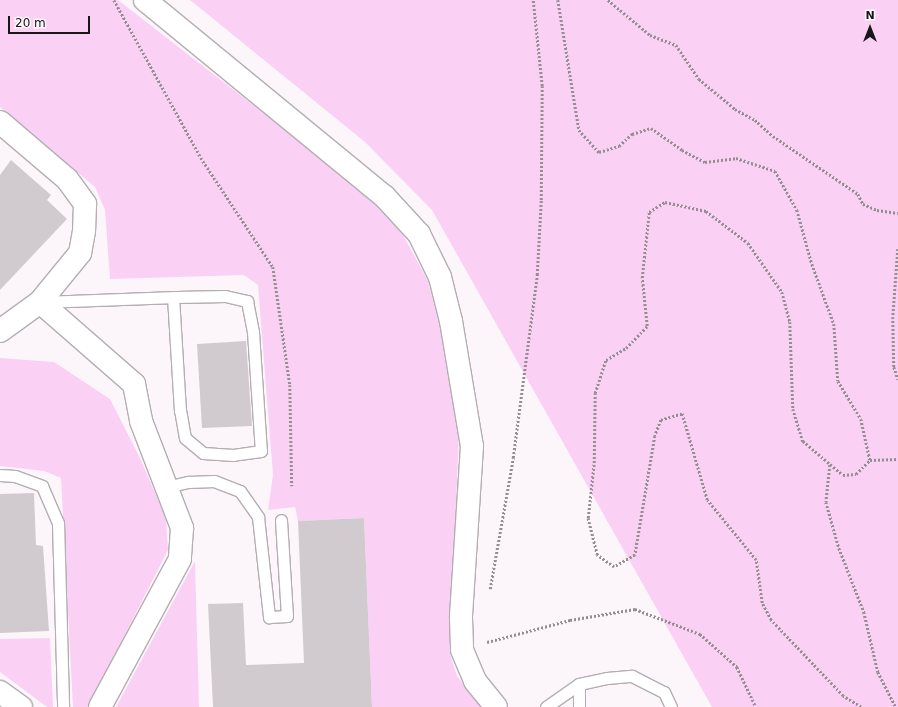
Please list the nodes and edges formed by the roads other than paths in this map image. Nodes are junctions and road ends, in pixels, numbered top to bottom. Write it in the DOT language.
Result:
graph roads {
  1 [pos="145,0"];
  2 [pos="0,122"];
  3 [pos="173,297"];
  4 [pos="40,302"];
  5 [pos="0,331"];
  6 [pos="0,475"];
  7 [pos="166,487"];
  8 [pos="281,520"];
  9 [pos="579,684"];
  10 [pos="0,692"];
  11 [pos="20,707"];
  12 [pos="63,707"];
  13 [pos="100,707"];
  14 [pos="496,707"];
  15 [pos="546,707"];
  16 [pos="579,707"];
  17 [pos="672,707"];
  1 -- 14 [label="street"];
  2 -- 4 [label="street"];
  3 -- 4 [label="lane"];
  4 -- 5 [label="street"];
  4 -- 7 [label="street"];
  6 -- 12 [label="lane"];
  7 -- 8 [label="lane"];
  7 -- 13 [label="street"];
  9 -- 15 [label="lane"];
  9 -- 16 [label="lane"];
  9 -- 17 [label="lane"];
  10 -- 11 [label="street"];
}
